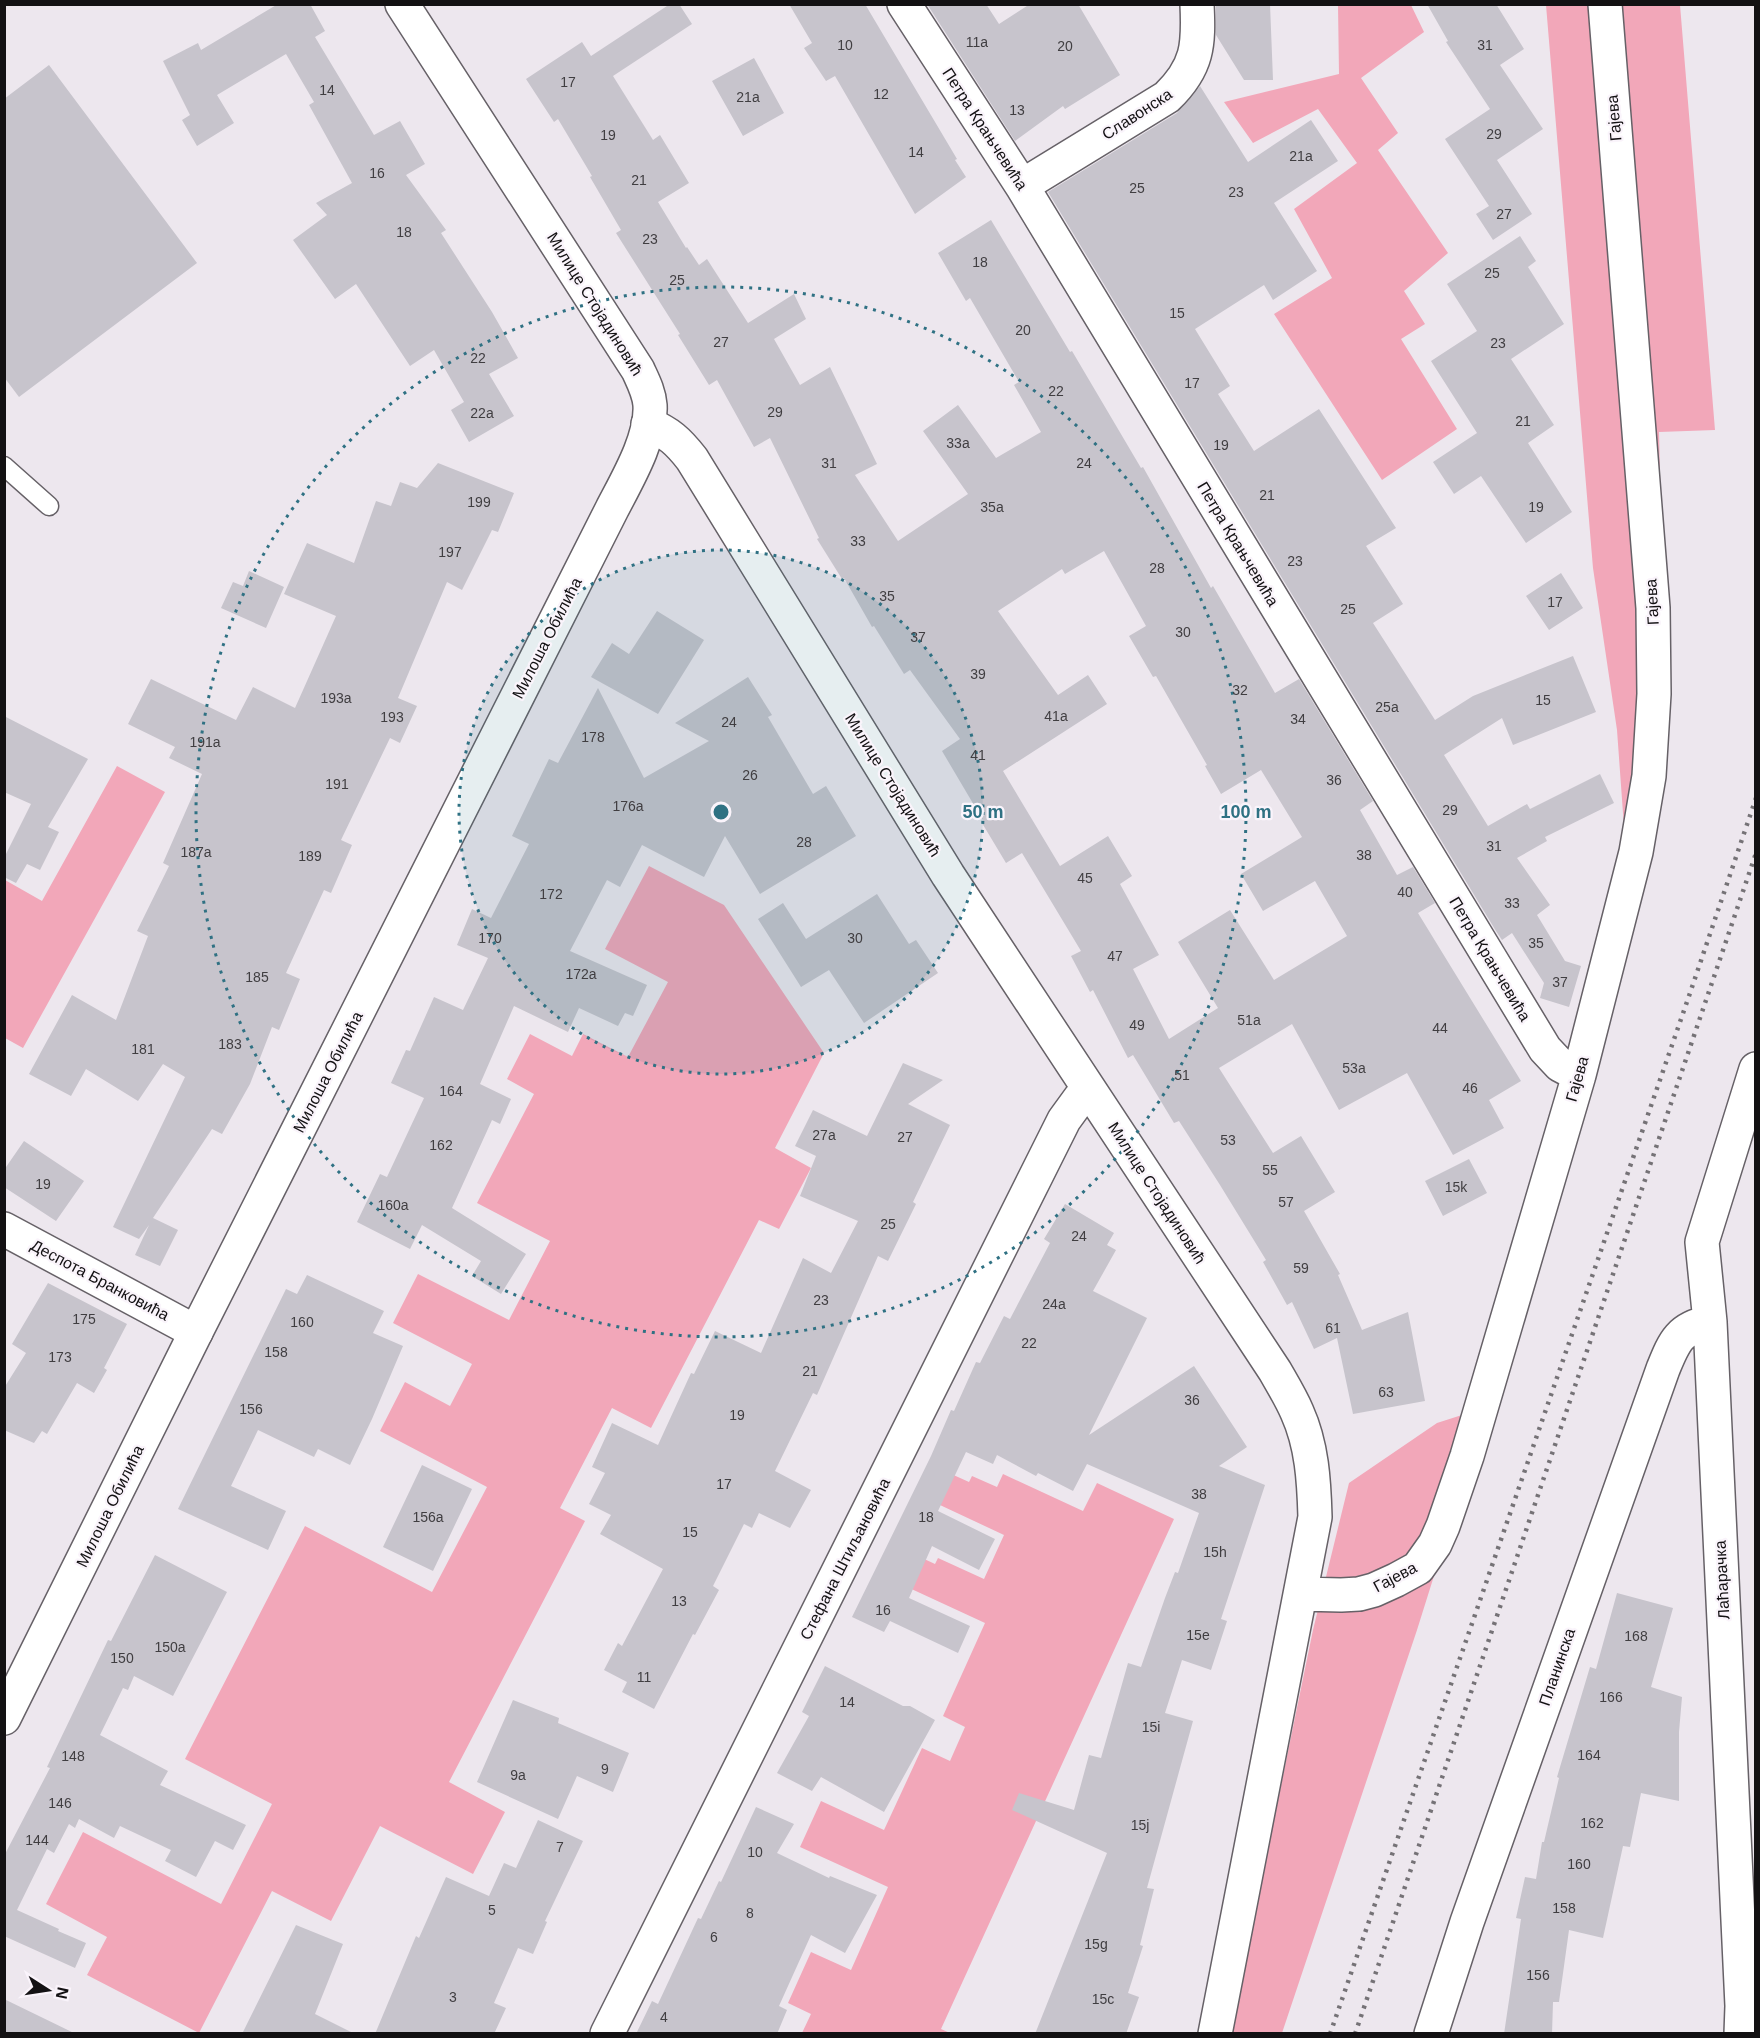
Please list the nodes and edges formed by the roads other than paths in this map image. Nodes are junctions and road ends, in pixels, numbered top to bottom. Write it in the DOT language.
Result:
graph roads {
  1 [pos="402,4"];
  2 [pos="904,4"];
  3 [pos="1197,4"];
  4 [pos="1605,4"];
  5 [pos="1022,186"];
  6 [pos="648,424"];
  7 [pos="4,466"];
  8 [pos="49,506"];
  9 [pos="1755,1069"];
  10 [pos="1579,1075"];
  11 [pos="1089,1090"];
  12 [pos="1742,1158"];
  13 [pos="4,1229"];
  14 [pos="1710,1322"];
  15 [pos="196,1332"];
  16 [pos="1301,1594"];
  17 [pos="4,1718"];
  18 [pos="607,2034"];
  19 [pos="1215,2034"];
  20 [pos="1431,2034"];
  21 [pos="1741,2034"];
  1 -- 6 [label="street, Милице Стојадиновић"];
  2 -- 5 [label="street, Петра Крањчевића"];
  3 -- 5 [label="street, Славонска"];
  4 -- 10 [label="street, Гајева"];
  5 -- 10 [label="street, Петра Крањчевића"];
  6 -- 11 [label="street, Милице Стојадиновић"];
  6 -- 15 [label="street, Милоша Обилића"];
  7 -- 8 [label="lane"];
  9 -- 12 [label="street, Лаћарачка"];
  10 -- 16 [label="street, Гајева"];
  11 -- 16 [label="street, Милице Стојадиновић"];
  11 -- 18 [label="street, Стефана Штиљановића"];
  12 -- 14 [label="street, Лаћарачка"];
  13 -- 15 [label="street, Деспота Бранковића"];
  14 -- 20 [label="street, Планинска"];
  14 -- 21 [label="street, Лаћарачка"];
  15 -- 17 [label="street, Милоша Обилића"];
  16 -- 19 [label="street"];
}
